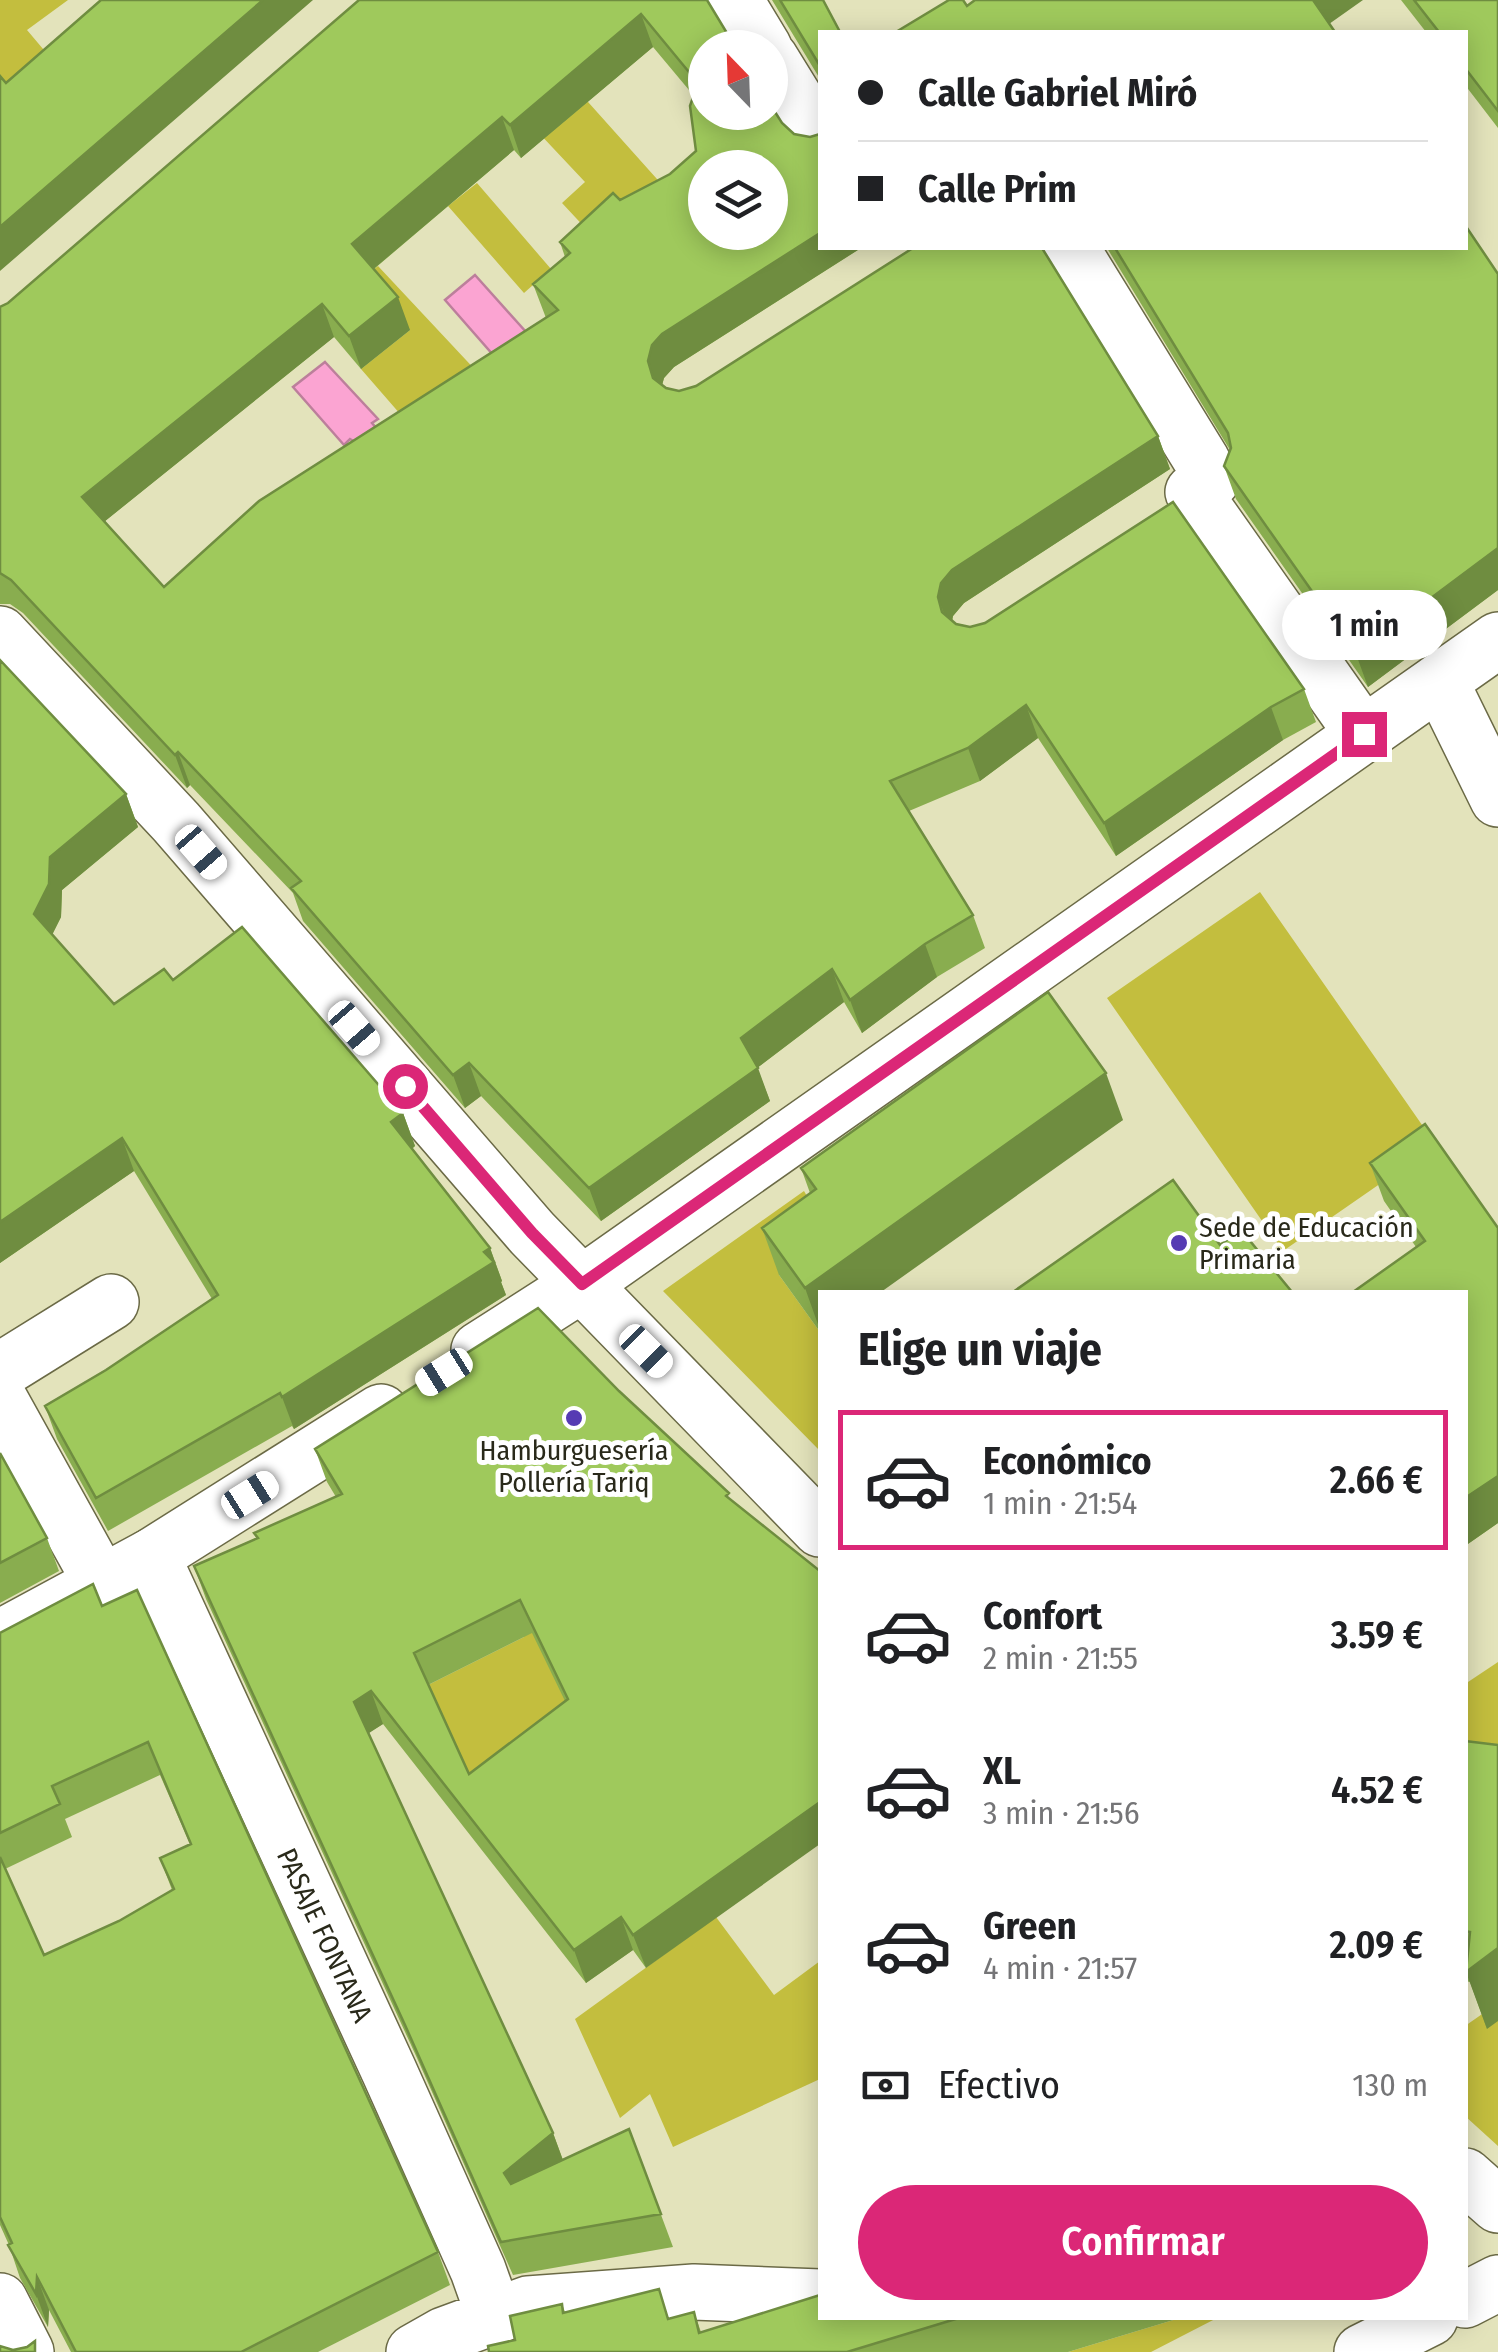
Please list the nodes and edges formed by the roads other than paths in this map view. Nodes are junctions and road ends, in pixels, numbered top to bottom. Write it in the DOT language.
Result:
graph roads {
  1 [pos="734,0"];
  2 [pos="753,30"];
  3 [pos="788,87"];
  4 [pos="818,136"];
  5 [pos="1072,250"];
  6 [pos="1193,492"];
  7 [pos="1144,523"];
  8 [pos="0,634"];
  9 [pos="1498,640"];
  10 [pos="1440,681"];
  11 [pos="1364,734"];
  12 [pos="1498,799"];
  13 [pos="582,1284"];
  14 [pos="111,1302"];
  15 [pos="0,1371"];
  16 [pos="0,1400"];
  17 [pos="818,1527"];
  18 [pos="152,1556"];
  19 [pos="102,1584"];
  20 [pos="0,1638"];
  21 [pos="1468,2179"];
  22 [pos="1498,2205"];
  23 [pos="1498,2283"];
  24 [pos="818,2297"];
  25 [pos="1468,2298"];
  26 [pos="0,2301"];
  27 [pos="494,2315"];
  28 [pos="1426,2320"];
  29 [pos="26,2352"];
  30 [pos="414,2352"];
  31 [pos="1362,2352"];
  1 -- 2 [label="street"];
  3 -- 4 [label="street"];
  5 -- 6 [label="street"];
  6 -- 7 [label="street"];
  6 -- 11 [label="street"];
  8 -- 13 [label="street"];
  9 -- 10 [label="street"];
  10 -- 11 [label="street"];
  10 -- 12 [label="street"];
  11 -- 13 [label="street"];
  13 -- 17 [label="street"];
  13 -- 18 [label="street"];
  14 -- 15 [label="street"];
  16 -- 19 [label="street"];
  18 -- 19 [label="street"];
  18 -- 27 [label="street, PASAJE FONTANA"];
  19 -- 20 [label="street"];
  21 -- 22 [label="street"];
  23 -- 25 [label="street"];
  24 -- 27 [label="street"];
  26 -- 29 [label="street"];
  27 -- 30 [label="street"];
  28 -- 31 [label="street"];
}
